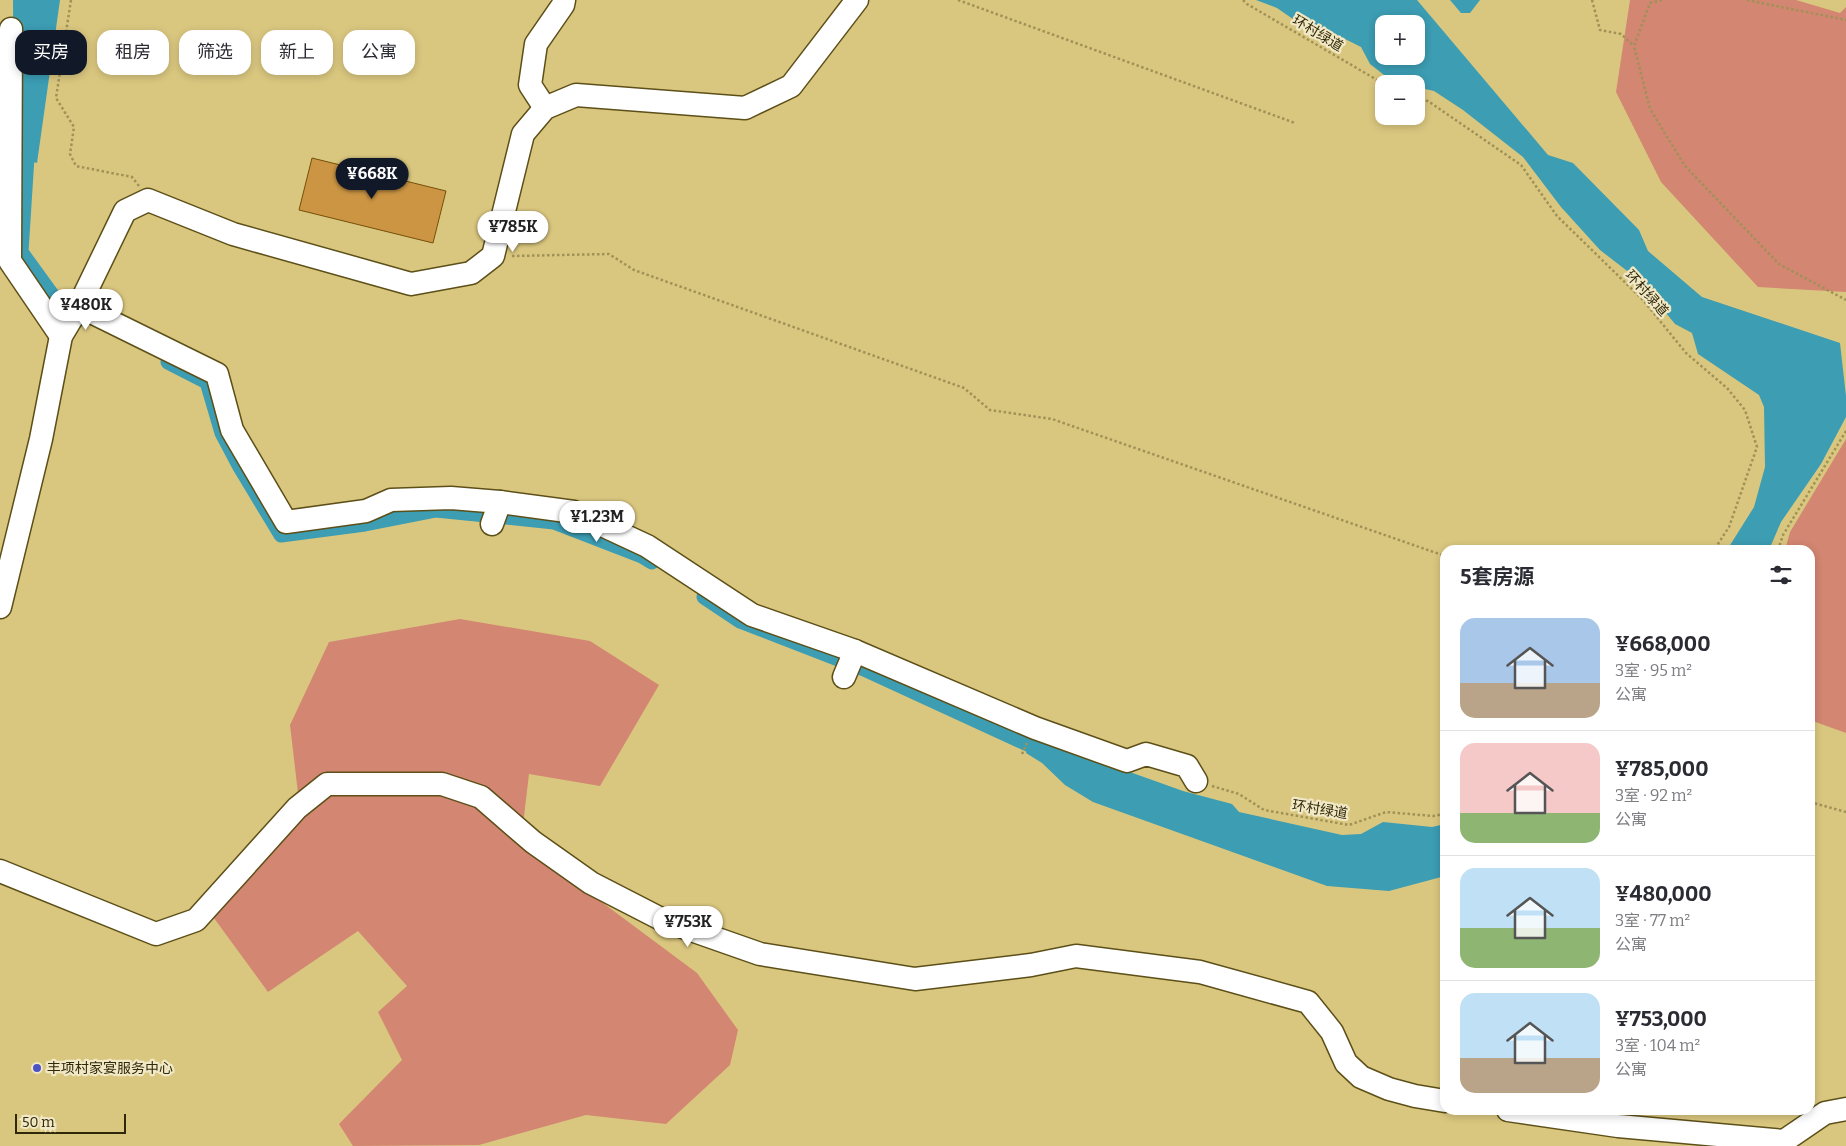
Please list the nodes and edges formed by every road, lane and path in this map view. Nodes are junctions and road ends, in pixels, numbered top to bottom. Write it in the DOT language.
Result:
graph roads {
  1 [pos="71,0"];
  2 [pos="564,0"];
  3 [pos="857,0"];
  4 [pos="958,0"];
  5 [pos="1243,0"];
  6 [pos="1592,0"];
  7 [pos="1662,0"];
  8 [pos="1747,0"];
  9 [pos="1846,20"];
  10 [pos="11,29"];
  11 [pos="1634,46"];
  12 [pos="1375,79"];
  13 [pos="1425,100"];
  14 [pos="545,108"];
  15 [pos="1295,123"];
  16 [pos="148,200"];
  17 [pos="6,218"];
  18 [pos="493,256"];
  19 [pos="1846,300"];
  20 [pos="79,306"];
  21 [pos="61,336"];
  22 [pos="1846,432"];
  23 [pos="500,502"];
  24 [pos="492,524"];
  25 [pos="1717,545"];
  26 [pos="1780,545"];
  27 [pos="1440,554"];
  28 [pos="0,607"];
  29 [pos="1196,781"];
  30 [pos="1815,803"];
  31 [pos="1846,812"];
  32 [pos="1440,815"];
  33 [pos="0,871"];
  34 [pos="1440,1100"];
  35 [pos="1846,1109"];
  36 [pos="1542,1115"];
  1 -- 16 [label="path"];
  2 -- 14 [label="street"];
  3 -- 14 [label="street"];
  4 -- 15 [label="path"];
  5 -- 12 [label="path, 环村绿道"];
  6 -- 11 [label="path"];
  7 -- 11 [label="path"];
  8 -- 9 [label="path"];
  10 -- 17 [label="street"];
  11 -- 19 [label="path"];
  13 -- 25 [label="path, 环村绿道"];
  14 -- 18 [label="street"];
  16 -- 18 [label="street"];
  16 -- 20 [label="street"];
  17 -- 21 [label="street"];
  18 -- 27 [label="path"];
  20 -- 21 [label="street"];
  20 -- 23 [label="street"];
  21 -- 28 [label="street"];
  22 -- 26 [label="path"];
  23 -- 24 [label="street"];
  23 -- 29 [label="street"];
  29 -- 32 [label="path, 环村绿道"];
  30 -- 31 [label="path"];
  33 -- 34 [label="street"];
  35 -- 36 [label="street"];
}
